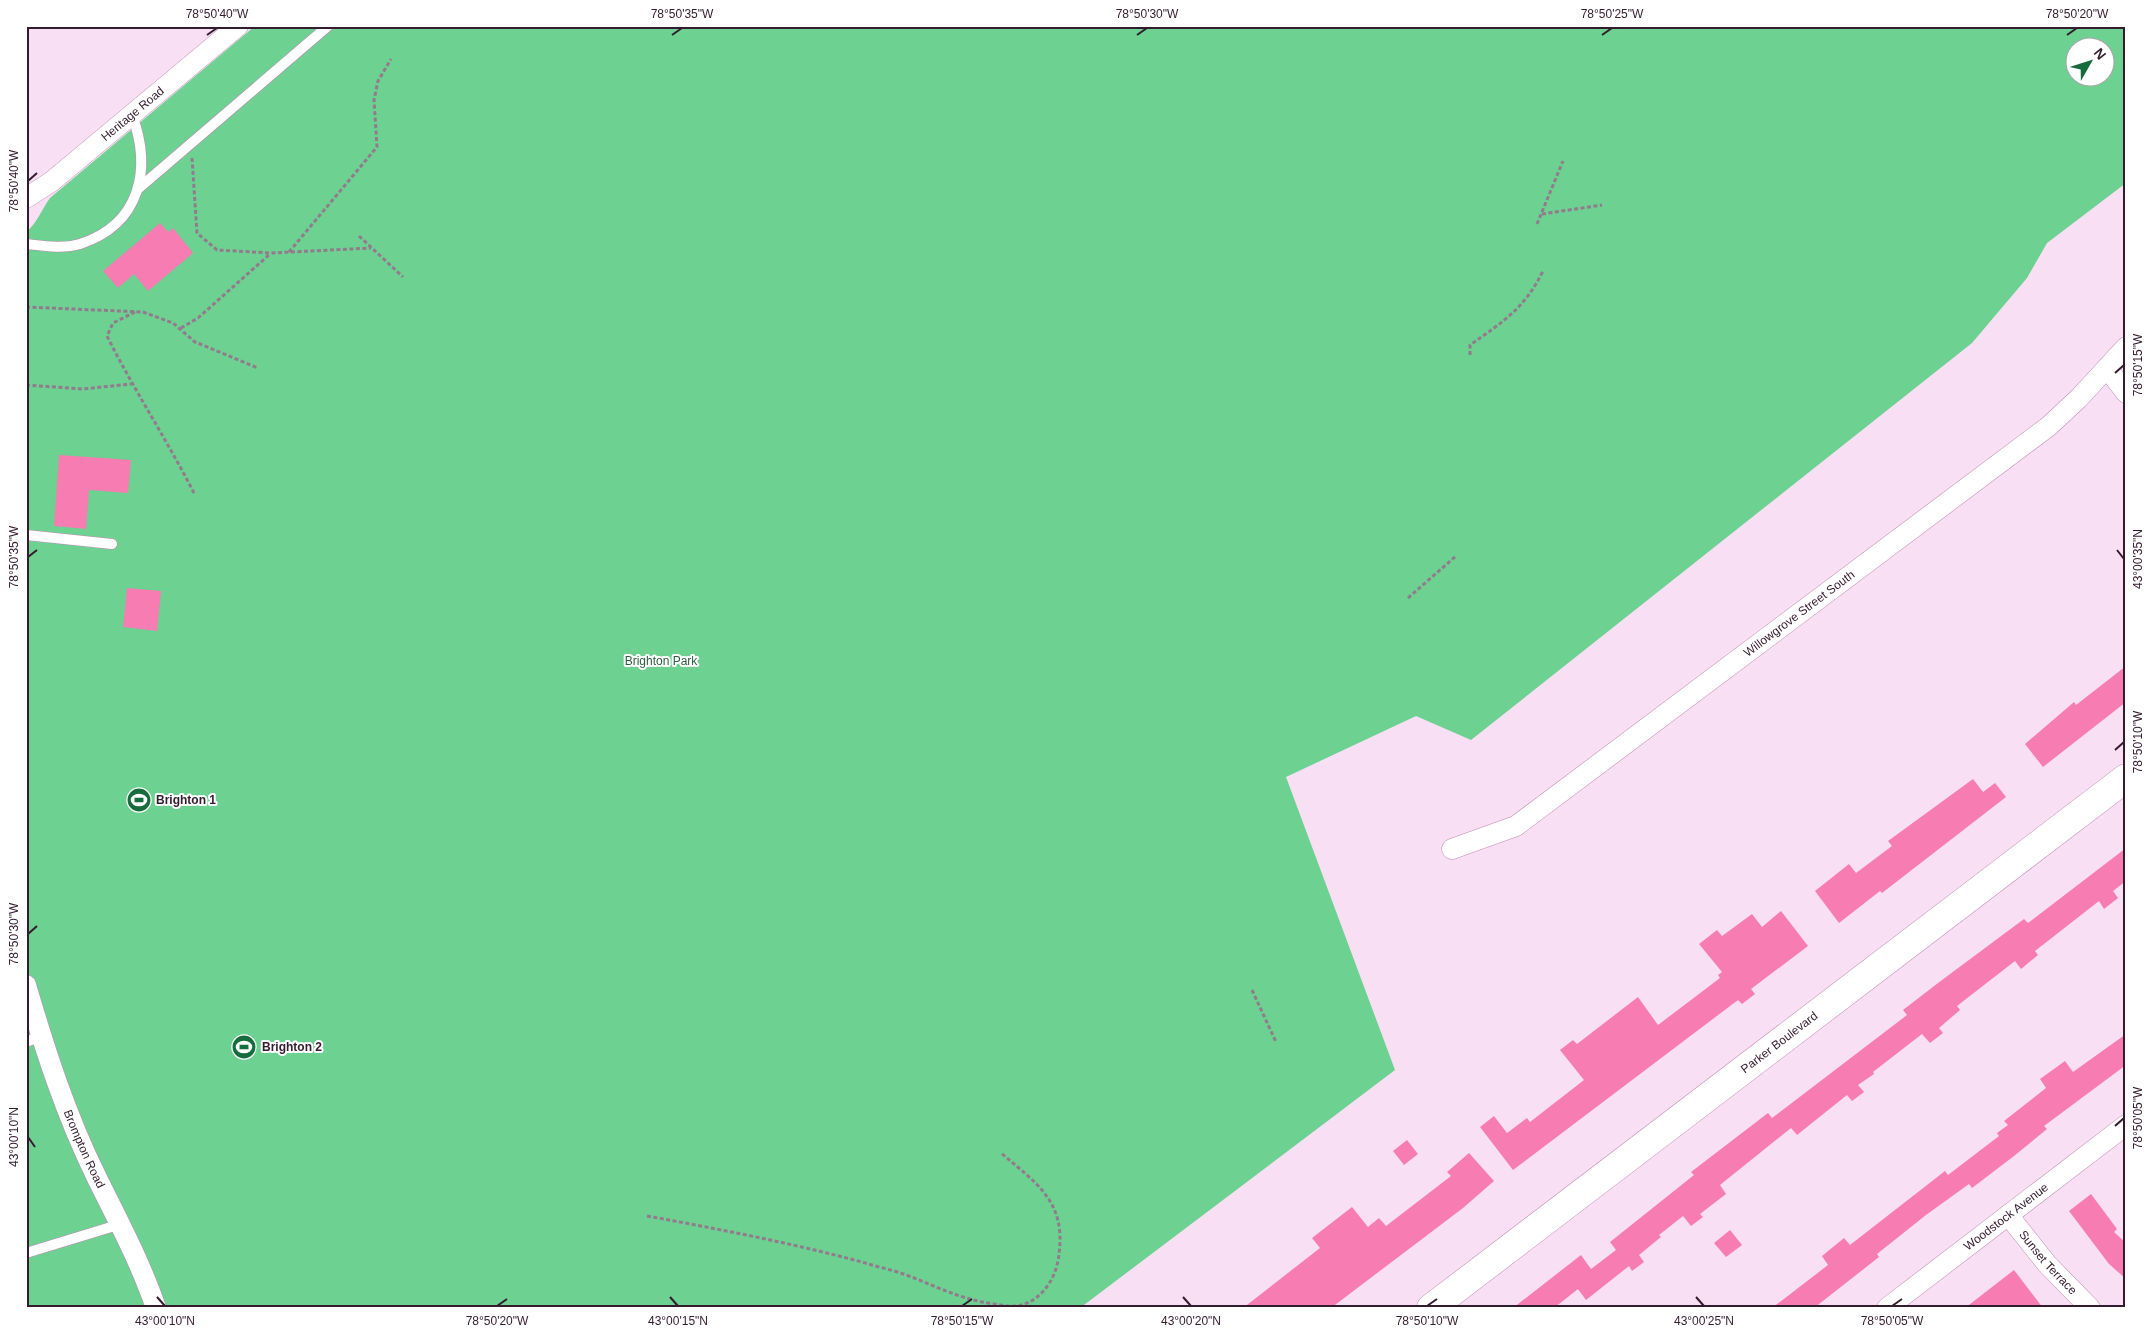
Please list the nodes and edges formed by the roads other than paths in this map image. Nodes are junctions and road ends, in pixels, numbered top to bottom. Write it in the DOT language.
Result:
graph roads {
  1 [pos="238,26"];
  2 [pos="328,26"];
  3 [pos="132,115"];
  4 [pos="139,188"];
  5 [pos="26,198"];
  6 [pos="26,244"];
  7 [pos="2126,347"];
  8 [pos="2107,368"];
  9 [pos="2126,393"];
  10 [pos="26,535"];
  11 [pos="112,544"];
  12 [pos="2126,778"];
  13 [pos="1452,849"];
  14 [pos="26,985"];
  15 [pos="34,1039"];
  16 [pos="2126,1125"];
  17 [pos="2008,1215"];
  18 [pos="121,1224"];
  19 [pos="26,1253"];
  20 [pos="156,1308"];
  21 [pos="1431,1308"];
  22 [pos="1886,1308"];
  23 [pos="2090,1308"];
  1 -- 3 [label="street, Heritage Road"];
  2 -- 4 [label="lane"];
  3 -- 4 [label="lane"];
  3 -- 5 [label="street, Heritage Road"];
  4 -- 6 [label="lane"];
  7 -- 8 [label="street, Willowgrove Street South"];
  8 -- 9 [label="street"];
  8 -- 13 [label="street, Willowgrove Street South"];
  10 -- 11 [label="lane"];
  12 -- 21 [label="street, Parker Boulevard"];
  14 -- 15 [label="street, Brompton Road"];
  15 -- 18 [label="street, Brompton Road"];
  16 -- 17 [label="street, Woodstock Avenue"];
  17 -- 22 [label="street, Woodstock Avenue"];
  17 -- 23 [label="street, Sunset Terrace"];
  18 -- 19 [label="lane"];
  18 -- 20 [label="street, Brompton Road"];
}
